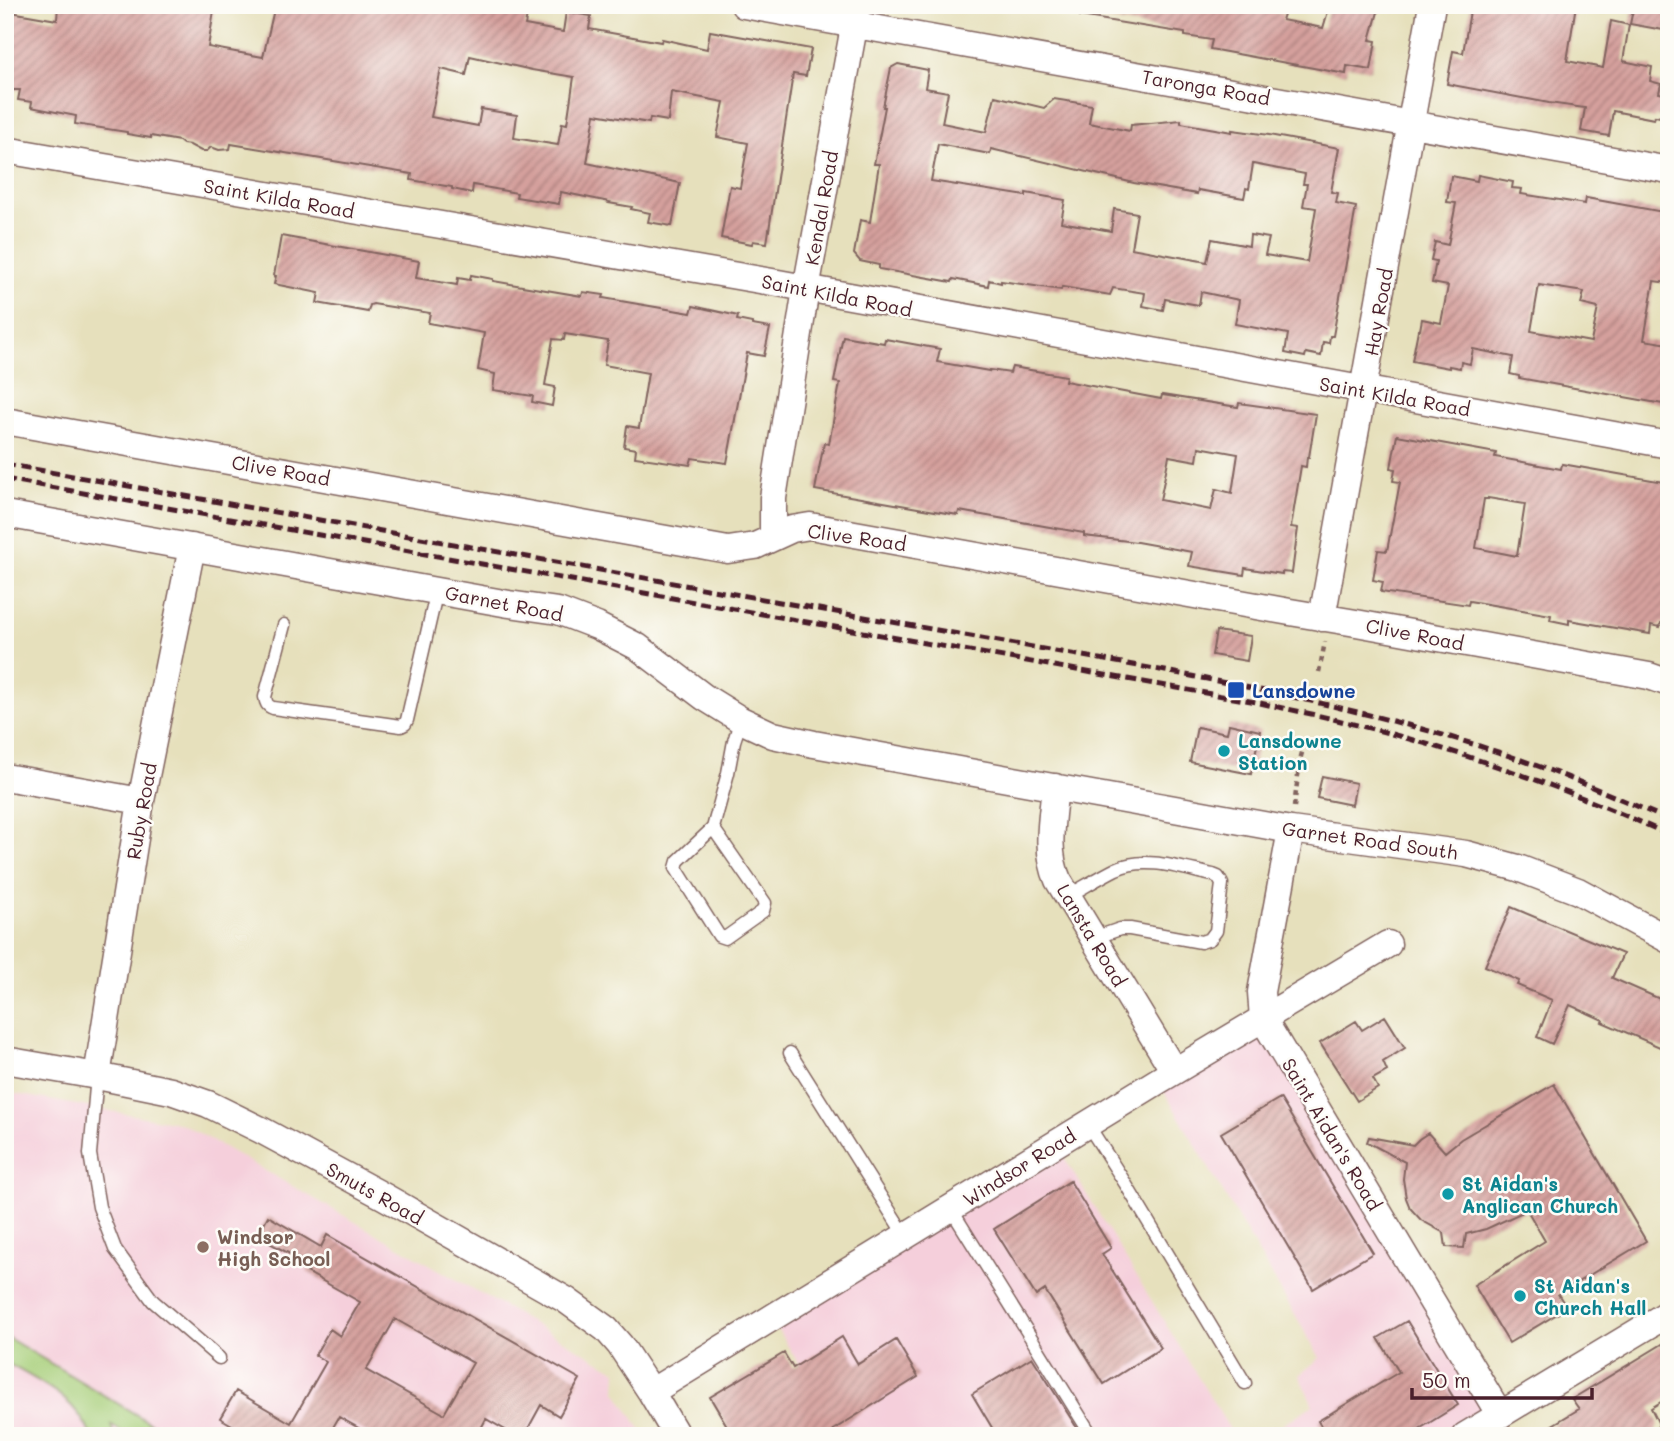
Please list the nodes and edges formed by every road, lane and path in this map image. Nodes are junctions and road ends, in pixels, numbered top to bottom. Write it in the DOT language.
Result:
graph roads {
  1 [pos="744,5"];
  2 [pos="1432,5"];
  3 [pos="857,15"];
  4 [pos="1412,124"];
  5 [pos="5,150"];
  6 [pos="1669,170"];
  7 [pos="806,289"];
  8 [pos="1363,391"];
  9 [pos="5,421"];
  10 [pos="1669,445"];
  11 [pos="5,514"];
  12 [pos="773,537"];
  13 [pos="192,547"];
  14 [pos="437,590"];
  15 [pos="285,625"];
  16 [pos="1324,626"];
  17 [pos="1319,672"];
  18 [pos="1669,683"];
  19 [pos="741,720"];
  20 [pos="1304,742"];
  21 [pos="5,777"];
  22 [pos="1055,786"];
  23 [pos="141,801"];
  24 [pos="713,828"];
  25 [pos="1291,830"];
  26 [pos="1068,896"];
  27 [pos="1094,938"];
  28 [pos="1669,940"];
  29 [pos="1388,944"];
  30 [pos="1263,1019"];
  31 [pos="790,1053"];
  32 [pos="5,1060"];
  33 [pos="1174,1071"];
  34 [pos="97,1076"];
  35 [pos="1087,1125"];
  36 [pos="951,1209"];
  37 [pos="906,1237"];
  38 [pos="1669,1313"];
  39 [pos="219,1358"];
  40 [pos="1245,1383"];
  41 [pos="651,1392"];
  42 [pos="1500,1415"];
  43 [pos="677,1436"];
  44 [pos="1092,1436"];
  45 [pos="1465,1436"];
  1 -- 3 [label="street, Taronga Road"];
  2 -- 4 [label="street, Hay Road"];
  3 -- 4 [label="street, Taronga Road"];
  3 -- 7 [label="street, Kendal Road"];
  4 -- 6 [label="street, Taronga Road"];
  4 -- 8 [label="street, Hay Road"];
  5 -- 7 [label="street, Saint Kilda Road"];
  7 -- 8 [label="street, Saint Kilda Road"];
  7 -- 12 [label="street, Kendal Road"];
  8 -- 10 [label="street, Saint Kilda Road"];
  8 -- 16 [label="street, Hay Road"];
  9 -- 12 [label="street, Clive Road"];
  11 -- 13 [label="street, Garnet Road"];
  12 -- 16 [label="street, Clive Road"];
  13 -- 14 [label="street, Garnet Road"];
  13 -- 23 [label="street, Ruby Road"];
  14 -- 15 [label="lane"];
  14 -- 19 [label="street, Garnet Road"];
  16 -- 17 [label="path"];
  16 -- 18 [label="street, Clive Road"];
  19 -- 22 [label="street, Garnet Road"];
  19 -- 24 [label="lane"];
  20 -- 25 [label="path"];
  21 -- 23 [label="street"];
  22 -- 25 [label="street, Garnet Road South"];
  22 -- 26 [label="street, Lansta Road"];
  23 -- 34 [label="street, Ruby Road"];
  24 -- 24 [label="lane"];
  25 -- 28 [label="street, Garnet Road South"];
  25 -- 30 [label="street, Saint Aidan's Road"];
  26 -- 27 [label="street, Lansta Road"];
  26 -- 27 [label="lane"];
  27 -- 33 [label="street, Lansta Road"];
  29 -- 30 [label="street, Windsor Road"];
  30 -- 33 [label="street, Windsor Road"];
  30 -- 42 [label="street, Saint Aidan's Road"];
  31 -- 37 [label="lane"];
  32 -- 34 [label="street, Smuts Road"];
  33 -- 35 [label="street, Windsor Road"];
  34 -- 39 [label="lane"];
  34 -- 41 [label="street, Smuts Road"];
  35 -- 36 [label="street, Windsor Road"];
  35 -- 40 [label="lane"];
  36 -- 37 [label="street, Windsor Road"];
  36 -- 44 [label="lane"];
  37 -- 41 [label="street, Windsor Road"];
  38 -- 42 [label="street"];
  41 -- 43 [label="street, Smuts Road"];
  42 -- 45 [label="street"];
}
